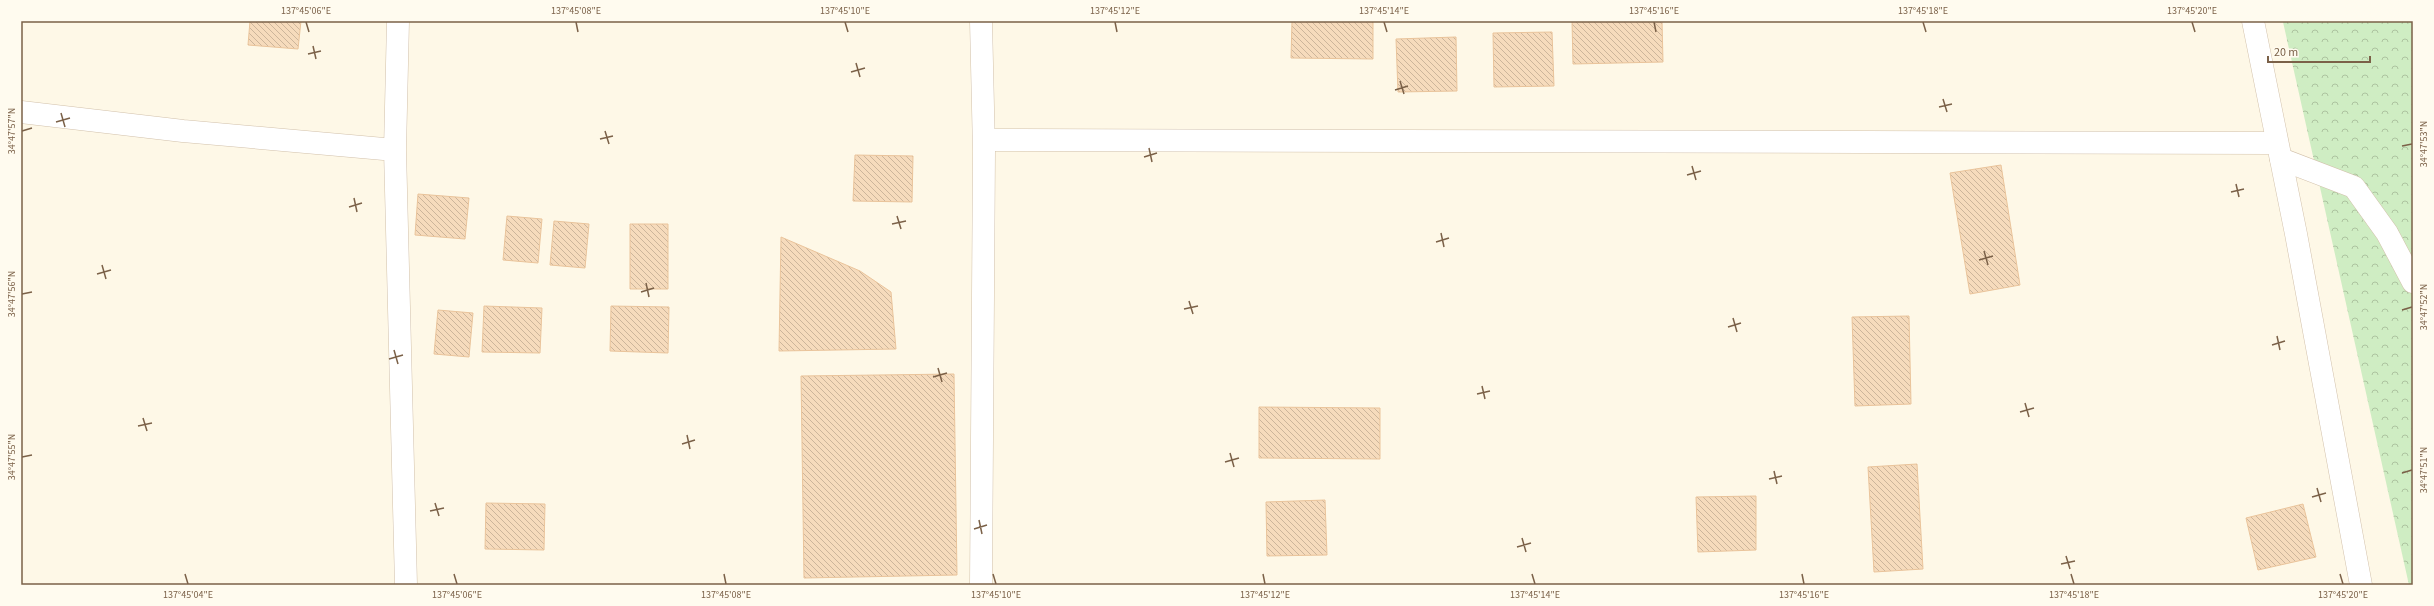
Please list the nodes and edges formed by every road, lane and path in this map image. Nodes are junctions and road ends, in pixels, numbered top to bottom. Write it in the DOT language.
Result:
graph roads {
  1 [pos="398,21"];
  2 [pos="981,21"];
  3 [pos="2253,21"];
  4 [pos="21,112"];
  5 [pos="984,140"];
  6 [pos="395,150"];
  7 [pos="2279,151"];
  8 [pos="2413,282"];
  9 [pos="406,585"];
  10 [pos="981,585"];
  11 [pos="2360,585"];
  1 -- 6 [label="street"];
  2 -- 5 [label="street"];
  3 -- 7 [label="street"];
  4 -- 6 [label="street"];
  5 -- 7 [label="street"];
  5 -- 10 [label="street"];
  6 -- 9 [label="street"];
  7 -- 8 [label="street"];
  7 -- 11 [label="street"];
}
